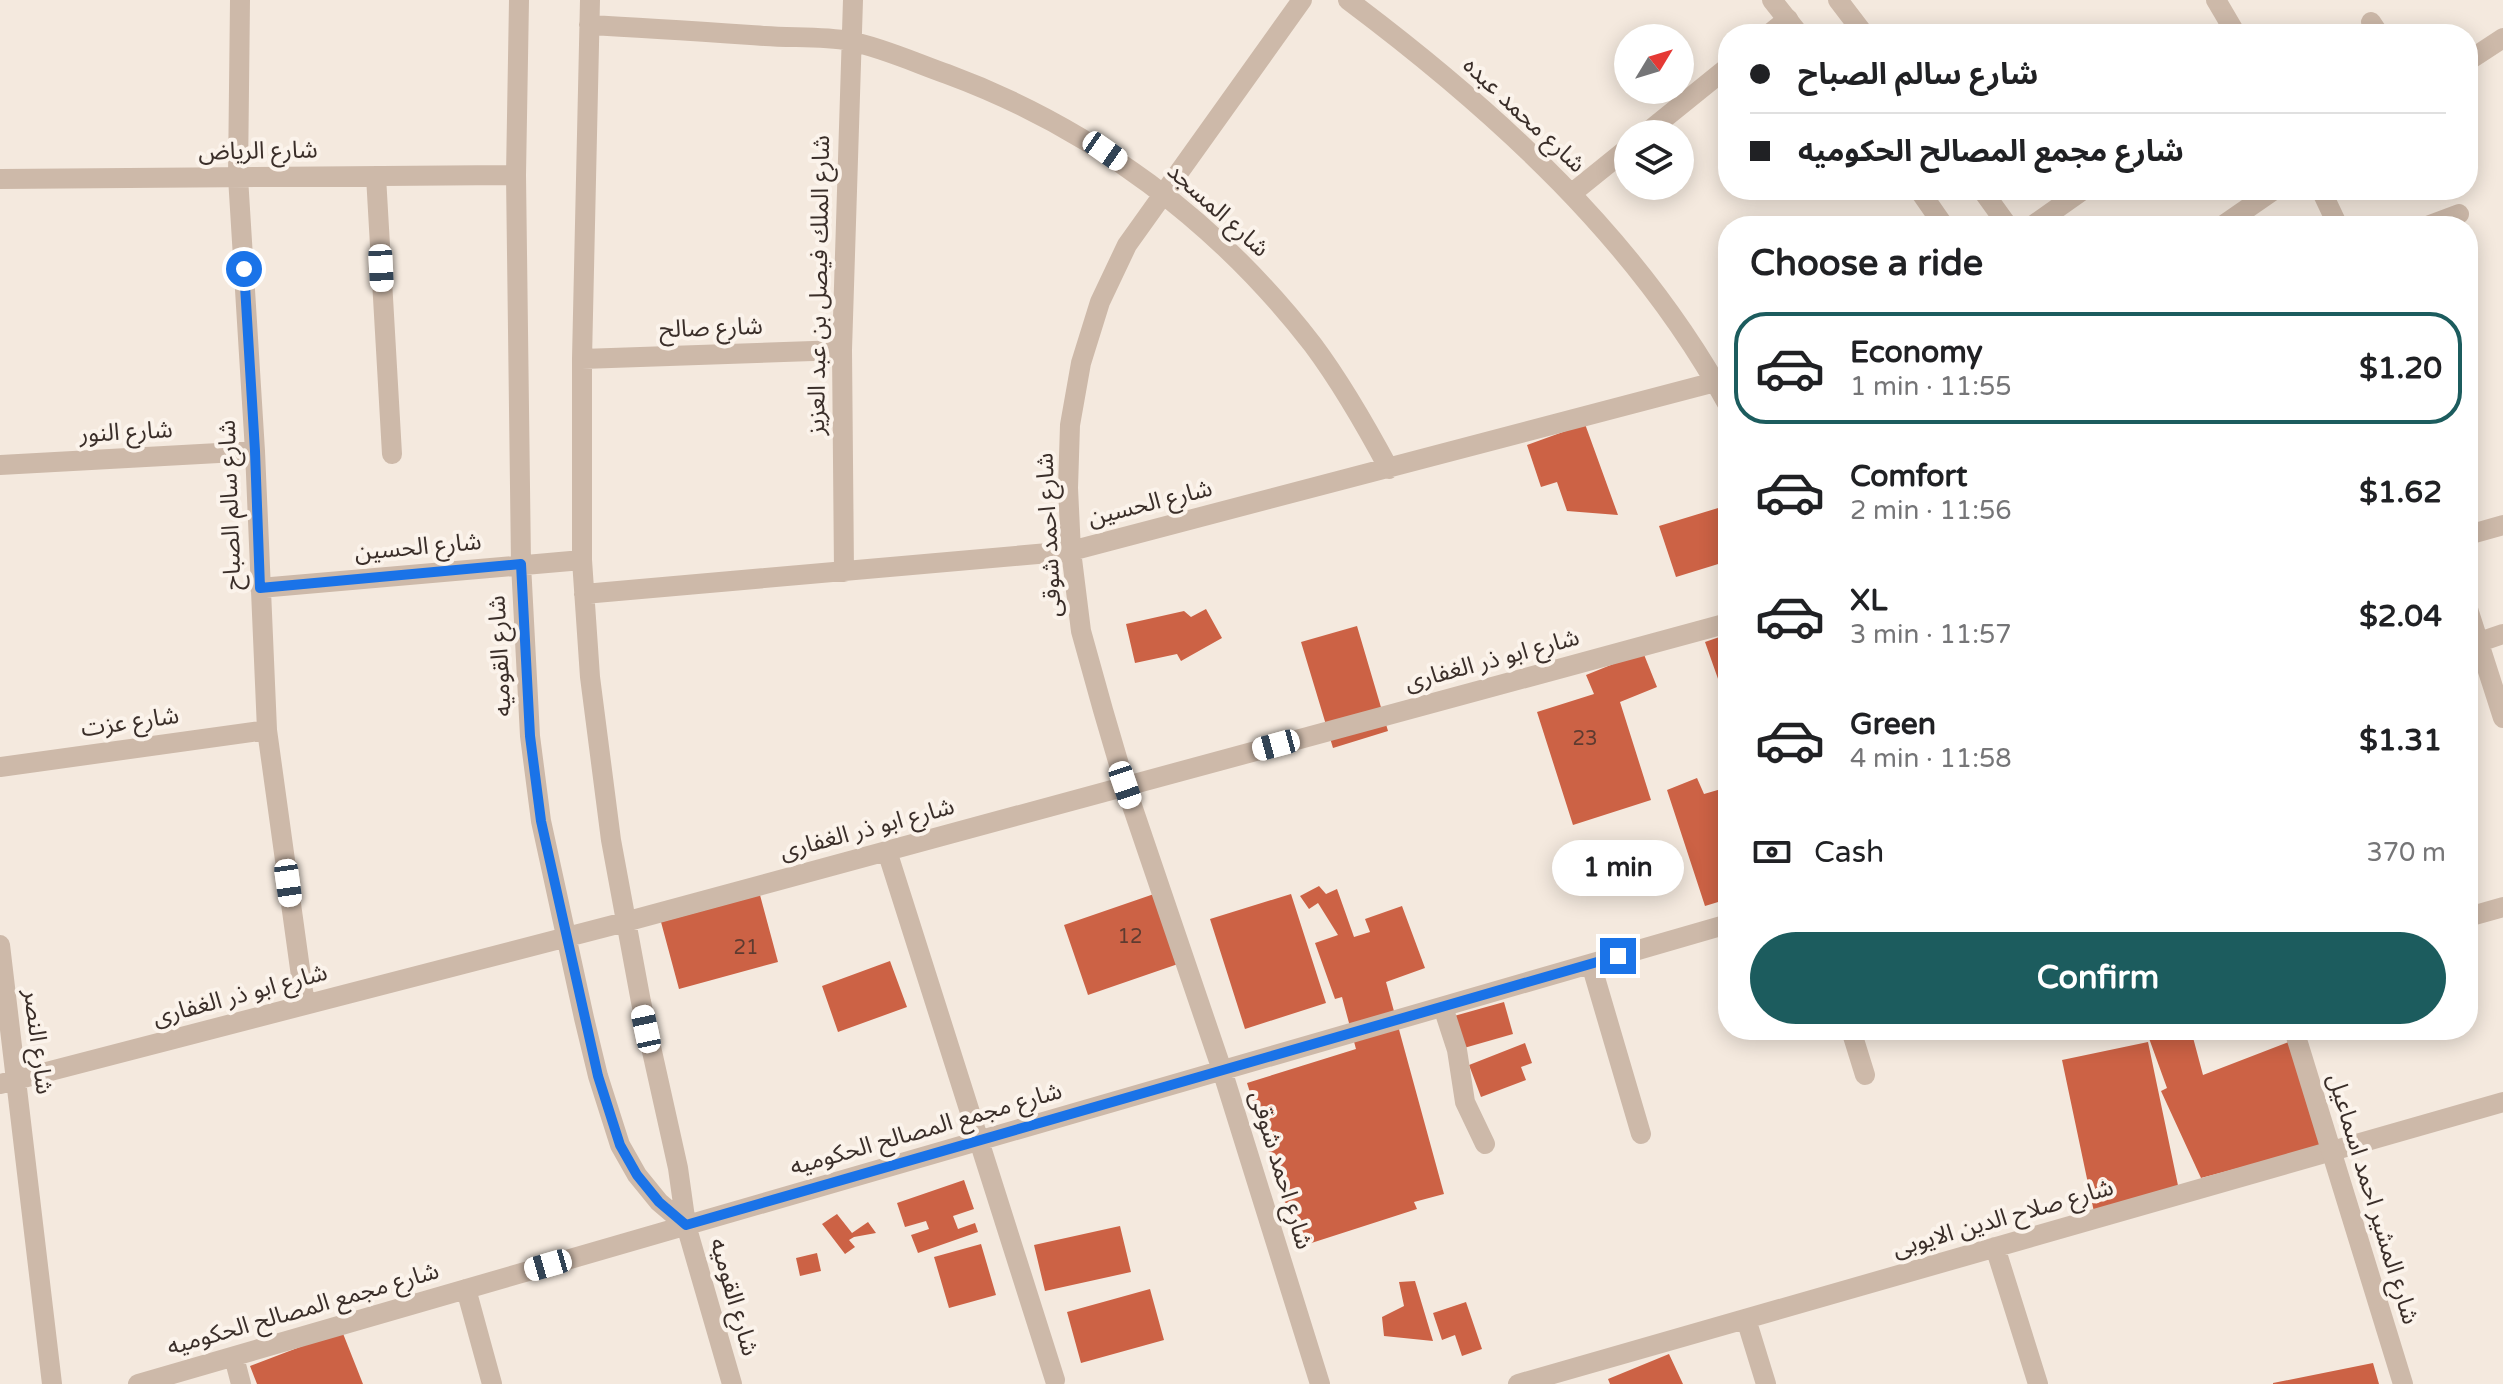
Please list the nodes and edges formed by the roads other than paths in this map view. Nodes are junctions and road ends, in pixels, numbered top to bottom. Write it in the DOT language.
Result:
graph roads {
  1 [pos="240,0"];
  2 [pos="519,0"];
  3 [pos="590,0"];
  4 [pos="853,0"];
  5 [pos="1302,0"];
  6 [pos="1348,0"];
  7 [pos="1772,0"];
  8 [pos="1838,0"];
  9 [pos="2216,0"];
  10 [pos="1791,24"];
  11 [pos="1856,24"];
  12 [pos="2230,24"];
  13 [pos="589,25"];
  14 [pos="2503,38"];
  15 [pos="850,41"];
  16 [pos="2478,54"];
  17 [pos="1718,75"];
  18 [pos="1662,120"];
  19 [pos="1614,159"];
  20 [pos="516,175"];
  21 [pos="376,176"];
  22 [pos="238,177"];
  23 [pos="0,179"];
  24 [pos="1163,193"];
  25 [pos="1571,194"];
  26 [pos="2069,200"];
  27 [pos="2260,200"];
  28 [pos="2459,214"];
  29 [pos="2046,216"];
  30 [pos="2236,216"];
  31 [pos="2454,216"];
  32 [pos="842,350"];
  33 [pos="582,359"];
  34 [pos="1715,382"];
  35 [pos="1718,387"];
  36 [pos="255,451"];
  37 [pos="392,454"];
  38 [pos="0,465"];
  39 [pos="1389,469"];
  40 [pos="2503,525"];
  41 [pos="2478,532"];
  42 [pos="1071,551"];
  43 [pos="582,560"];
  44 [pos="521,564"];
  45 [pos="844,572"];
  46 [pos="260,588"];
  47 [pos="584,594"];
  48 [pos="1718,626"];
  49 [pos="2503,634"];
  50 [pos="2478,642"];
  51 [pos="2478,656"];
  52 [pos="2503,718"];
  53 [pos="267,730"];
  54 [pos="0,767"];
  55 [pos="1125,785"];
  56 [pos="887,851"];
  57 [pos="2503,907"];
  58 [pos="2478,914"];
  59 [pos="625,922"];
  60 [pos="1718,927"];
  61 [pos="566,937"];
  62 [pos="0,945"];
  63 [pos="1591,964"];
  64 [pos="305,1005"];
  65 [pos="1443,1007"];
  66 [pos="1854,1040"];
  67 [pos="2297,1040"];
  68 [pos="1222,1070"];
  69 [pos="1865,1075"];
  70 [pos="9,1082"];
  71 [pos="2503,1102"];
  72 [pos="1641,1134"];
  73 [pos="979,1141"];
  74 [pos="1485,1144"];
  75 [pos="2329,1151"];
  76 [pos="686,1225"];
  77 [pos="1995,1247"];
  78 [pos="466,1289"];
  79 [pos="1746,1319"];
  80 [pos="234,1357"];
  81 [pos="1055,1380"];
  82 [pos="52,1384"];
  83 [pos="138,1384"];
  84 [pos="241,1384"];
  85 [pos="492,1384"];
  86 [pos="732,1384"];
  87 [pos="1320,1384"];
  88 [pos="1518,1384"];
  89 [pos="1766,1384"];
  90 [pos="2038,1384"];
  91 [pos="2403,1384"];
  1 -- 22 [label="street, شارع سالم الصباح"];
  2 -- 20 [label="street, شارع القوميه"];
  3 -- 13 [label="street, شارع القوميه"];
  4 -- 15 [label="street, شارع الملك فيصل بن عبد العزيز"];
  5 -- 24 [label="street, شارع احمد شوقى"];
  6 -- 25 [label="street, شارع محمد عبده"];
  7 -- 10 [label="street"];
  8 -- 11 [label="street"];
  9 -- 12 [label="street"];
  13 -- 15 [label="street, شارع المسجد"];
  13 -- 33 [label="street, شارع القوميه"];
  14 -- 16 [label="street"];
  15 -- 24 [label="street, شارع المسجد"];
  15 -- 32 [label="street, شارع الملك فيصل بن عبد العزيز"];
  17 -- 18 [label="street"];
  19 -- 25 [label="street"];
  20 -- 21 [label="street, شارع الرياض"];
  20 -- 44 [label="street, شارع القوميه"];
  21 -- 22 [label="street, شارع الرياض"];
  21 -- 37 [label="street"];
  22 -- 23 [label="street, شارع الرياض"];
  22 -- 36 [label="street, شارع سالم الصباح"];
  24 -- 39 [label="street, شارع المسجد"];
  24 -- 42 [label="street, شارع احمد شوقى"];
  25 -- 34 [label="street, شارع محمد عبده"];
  26 -- 29 [label="street"];
  27 -- 30 [label="street"];
  28 -- 31 [label="street"];
  32 -- 33 [label="street, شارع صالح"];
  32 -- 45 [label="street, شارع الملك فيصل بن عبد العزيز"];
  33 -- 43 [label="street, شارع القوميه"];
  34 -- 35 [label="street, شارع محمد عبده"];
  34 -- 39 [label="street, شارع الحسين"];
  36 -- 38 [label="street, شارع النور"];
  36 -- 46 [label="street, شارع سالم الصباح"];
  39 -- 42 [label="street, شارع الحسين"];
  40 -- 41 [label="street"];
  42 -- 45 [label="street, شارع الحسين"];
  42 -- 55 [label="street, شارع احمد شوقى"];
  43 -- 44 [label="street, شارع الحسين"];
  43 -- 47 [label="street, شارع القوميه"];
  44 -- 46 [label="street, شارع الحسين"];
  44 -- 61 [label="street, شارع القوميه"];
  45 -- 47 [label="street, شارع الحسين"];
  46 -- 53 [label="street, شارع سالم الصباح"];
  47 -- 59 [label="street, شارع القوميه"];
  48 -- 55 [label="street, شارع ابو ذر الغفارى"];
  49 -- 50 [label="street"];
  51 -- 52 [label="street"];
  53 -- 54 [label="street, شارع عزت"];
  53 -- 64 [label="street, شارع سالم الصباح"];
  55 -- 56 [label="street, شارع ابو ذر الغفارى"];
  55 -- 68 [label="street, شارع احمد شوقى"];
  56 -- 59 [label="street, شارع ابو ذر الغفارى"];
  56 -- 73 [label="street"];
  57 -- 58 [label="street"];
  59 -- 61 [label="street, شارع ابو ذر الغفارى"];
  59 -- 76 [label="street, شارع القوميه"];
  60 -- 63 [label="street, شارع مجمع المصالح الحكوميه"];
  61 -- 64 [label="street, شارع ابو ذر الغفارى"];
  61 -- 76 [label="street, شارع القوميه"];
  62 -- 70 [label="street, شارع النصر"];
  63 -- 65 [label="street, شارع مجمع المصالح الحكوميه"];
  63 -- 72 [label="street"];
  64 -- 70 [label="street, شارع ابو ذر الغفارى"];
  65 -- 68 [label="street, شارع مجمع المصالح الحكوميه"];
  65 -- 74 [label="street"];
  66 -- 69 [label="street"];
  67 -- 75 [label="street, شارع المشير احمد اسماعيل"];
  68 -- 73 [label="street, شارع مجمع المصالح الحكوميه"];
  68 -- 87 [label="street, شارع احمد شوقى"];
  70 -- 82 [label="street, شارع النصر"];
  71 -- 75 [label="street, شارع صلاح الدين الايوبى"];
  73 -- 76 [label="street, شارع مجمع المصالح الحكوميه"];
  73 -- 81 [label="street"];
  75 -- 77 [label="street, شارع صلاح الدين الايوبى"];
  75 -- 91 [label="street, شارع المشير احمد اسماعيل"];
  76 -- 78 [label="street, شارع مجمع المصالح الحكوميه"];
  76 -- 86 [label="street, شارع القوميه"];
  77 -- 79 [label="street, شارع صلاح الدين الايوبى"];
  77 -- 90 [label="street"];
  78 -- 80 [label="street, شارع مجمع المصالح الحكوميه"];
  78 -- 85 [label="street"];
  79 -- 88 [label="street, شارع صلاح الدين الايوبى"];
  79 -- 89 [label="street"];
  80 -- 83 [label="street, شارع مجمع المصالح الحكوميه"];
  80 -- 84 [label="street"];
}
